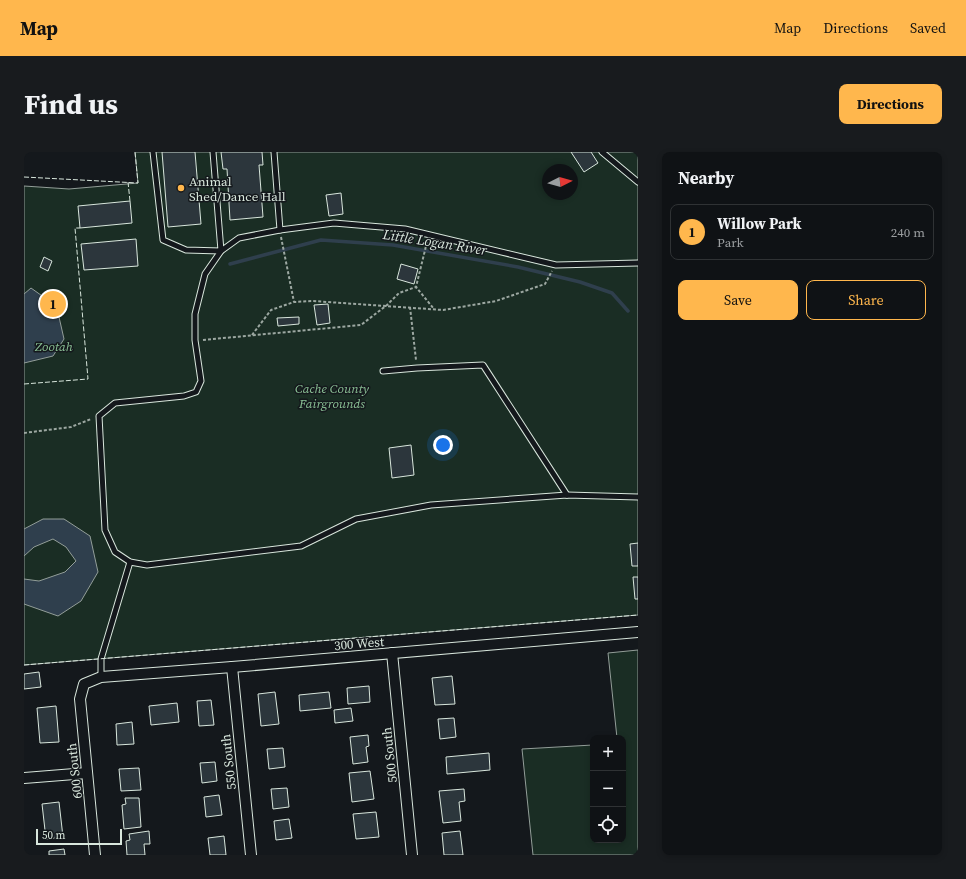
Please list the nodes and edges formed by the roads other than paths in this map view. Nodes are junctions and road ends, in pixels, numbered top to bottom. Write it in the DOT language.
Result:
graph roads {
  1 [pos="153,152"];
  2 [pos="213,152"];
  3 [pos="274,152"];
  4 [pos="602,152"];
  5 [pos="638,182"];
  6 [pos="280,230"];
  7 [pos="221,251"];
  8 [pos="638,263"];
  9 [pos="383,371"];
  10 [pos="567,495"];
  11 [pos="638,496"];
  12 [pos="130,562"];
  13 [pos="638,632"];
  14 [pos="392,653"];
  15 [pos="232,667"];
  16 [pos="100,677"];
  17 [pos="84,684"];
  18 [pos="87,773"];
  19 [pos="24,778"];
  20 [pos="95,855"];
  21 [pos="251,855"];
  22 [pos="412,855"];
  1 -- 7 [label="lane"];
  2 -- 7 [label="lane"];
  3 -- 6 [label="lane"];
  4 -- 5 [label="lane"];
  6 -- 7 [label="lane"];
  6 -- 8 [label="lane"];
  7 -- 12 [label="lane"];
  9 -- 10 [label="lane"];
  10 -- 11 [label="lane"];
  10 -- 12 [label="lane"];
  12 -- 16 [label="lane"];
  13 -- 14 [label="street, 300 West"];
  14 -- 15 [label="street, 300 West"];
  14 -- 22 [label="street, 500 South"];
  15 -- 16 [label="street, 300 West"];
  15 -- 21 [label="street, 550 South"];
  16 -- 17 [label="street, 300 West"];
  17 -- 18 [label="street, 600 South"];
  18 -- 19 [label="street"];
  18 -- 20 [label="street, 600 South"];
}
